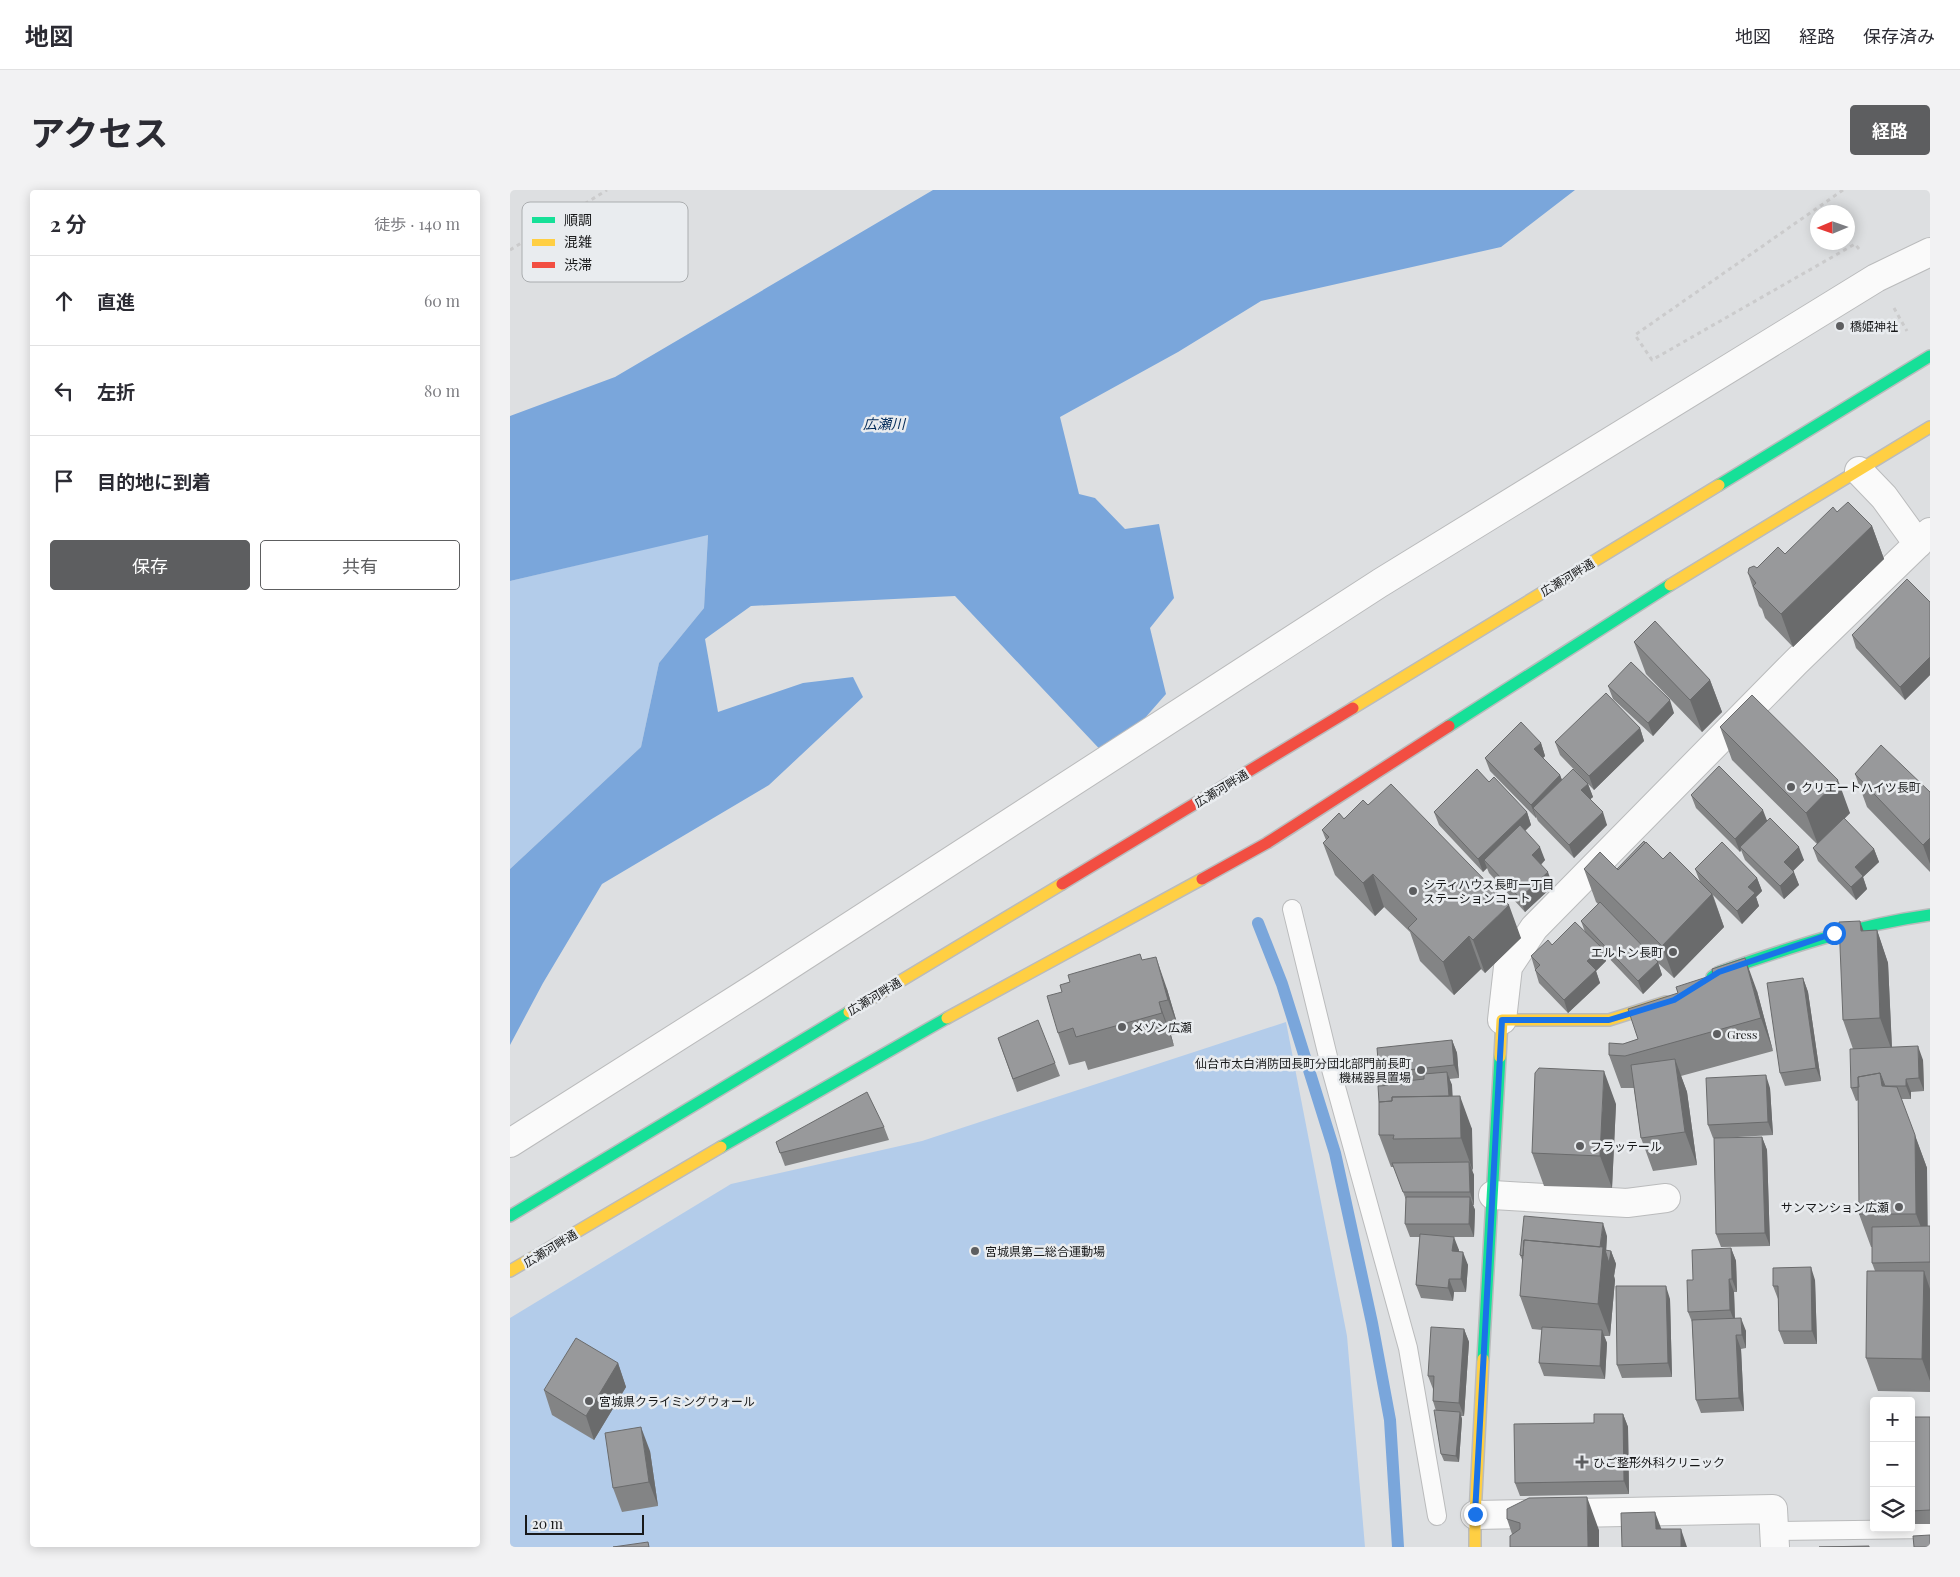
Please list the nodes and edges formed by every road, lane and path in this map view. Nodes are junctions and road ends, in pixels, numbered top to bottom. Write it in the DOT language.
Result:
graph roads {
  1 [pos="607,190"];
  2 [pos="1844,190"];
  3 [pos="588,202"];
  4 [pos="522,243"];
  5 [pos="510,250"];
  6 [pos="1930,252"];
  7 [pos="1876,278"];
  8 [pos="1927,358"];
  9 [pos="1930,427"];
  10 [pos="1859,471"];
  11 [pos="1924,538"];
  12 [pos="1292,909"];
  13 [pos="1930,915"];
  14 [pos="1704,981"];
  15 [pos="1674,1000"];
  16 [pos="1502,1020"];
  17 [pos="510,1143"];
  18 [pos="1493,1195"];
  19 [pos="1666,1198"];
  20 [pos="510,1216"];
  21 [pos="510,1271"];
  22 [pos="1475,1514"];
  23 [pos="1437,1516"];
  24 [pos="1930,1529"];
  25 [pos="1774,1539"];
  26 [pos="1475,1547"];
  1 -- 3 [label="path"];
  2 -- 7 [label="path"];
  4 -- 5 [label="path"];
  6 -- 7 [label="street"];
  7 -- 8 [label="path"];
  7 -- 17 [label="street"];
  8 -- 20 [label="main road, 広瀬河畔通"];
  9 -- 10 [label="main road, 広瀬河畔通"];
  10 -- 11 [label="street"];
  10 -- 21 [label="main road, 広瀬河畔通"];
  11 -- 16 [label="street"];
  12 -- 23 [label="lane"];
  13 -- 14 [label="main road"];
  15 -- 16 [label="main road"];
  16 -- 18 [label="main road"];
  18 -- 19 [label="street"];
  18 -- 22 [label="main road"];
  22 -- 25 [label="street"];
  22 -- 26 [label="main road"];
  24 -- 25 [label="lane"];
}
